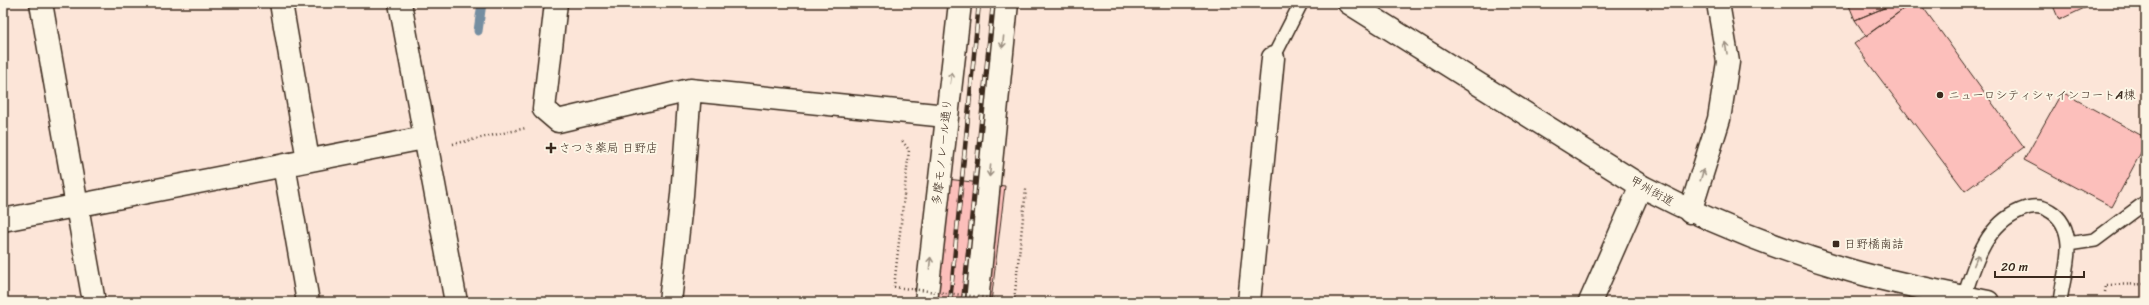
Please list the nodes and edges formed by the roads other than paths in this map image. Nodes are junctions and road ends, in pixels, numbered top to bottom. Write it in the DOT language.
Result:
graph roads {
  1 [pos="41,3"];
  2 [pos="281,3"];
  3 [pos="400,3"];
  4 [pos="556,3"];
  5 [pos="960,3"];
  6 [pos="1006,3"];
  7 [pos="1301,3"];
  8 [pos="1718,3"];
  9 [pos="1351,4"];
  10 [pos="1273,58"];
  11 [pos="690,90"];
  12 [pos="946,116"];
  13 [pos="425,144"];
  14 [pos="308,160"];
  15 [pos="284,165"];
  16 [pos="1642,186"];
  17 [pos="2146,202"];
  18 [pos="77,205"];
  19 [pos="1690,212"];
  20 [pos="3,220"];
  21 [pos="2068,244"];
  22 [pos="1964,297"];
  23 [pos="94,302"];
  24 [pos="308,302"];
  25 [pos="456,302"];
  26 [pos="670,302"];
  27 [pos="926,302"];
  28 [pos="977,302"];
  29 [pos="1249,302"];
  30 [pos="1590,302"];
  31 [pos="1988,302"];
  32 [pos="2060,302"];
  1 -- 18 [label="street"];
  2 -- 14 [label="street"];
  3 -- 13 [label="street"];
  4 -- 11 [label="street"];
  12 -- 5 [label="street, 多摩モノレール通り, one-way"];
  6 -- 28 [label="street, one-way"];
  7 -- 10 [label="lane"];
  19 -- 8 [label="street, one-way"];
  9 -- 16 [label="street, 甲州街道"];
  10 -- 29 [label="street"];
  11 -- 12 [label="street"];
  11 -- 26 [label="street"];
  27 -- 12 [label="street, 多摩モノレール通り, one-way"];
  13 -- 14 [label="street"];
  13 -- 25 [label="street"];
  14 -- 15 [label="street"];
  15 -- 18 [label="street"];
  15 -- 24 [label="street"];
  16 -- 19 [label="street, 甲州街道"];
  16 -- 30 [label="street"];
  17 -- 21 [label="lane"];
  18 -- 20 [label="street"];
  18 -- 23 [label="street"];
  19 -- 22 [label="street, 甲州街道"];
  22 -- 21 [label="lane, one-way"];
  21 -- 32 [label="lane"];
  22 -- 31 [label="street, 甲州街道"];
}
